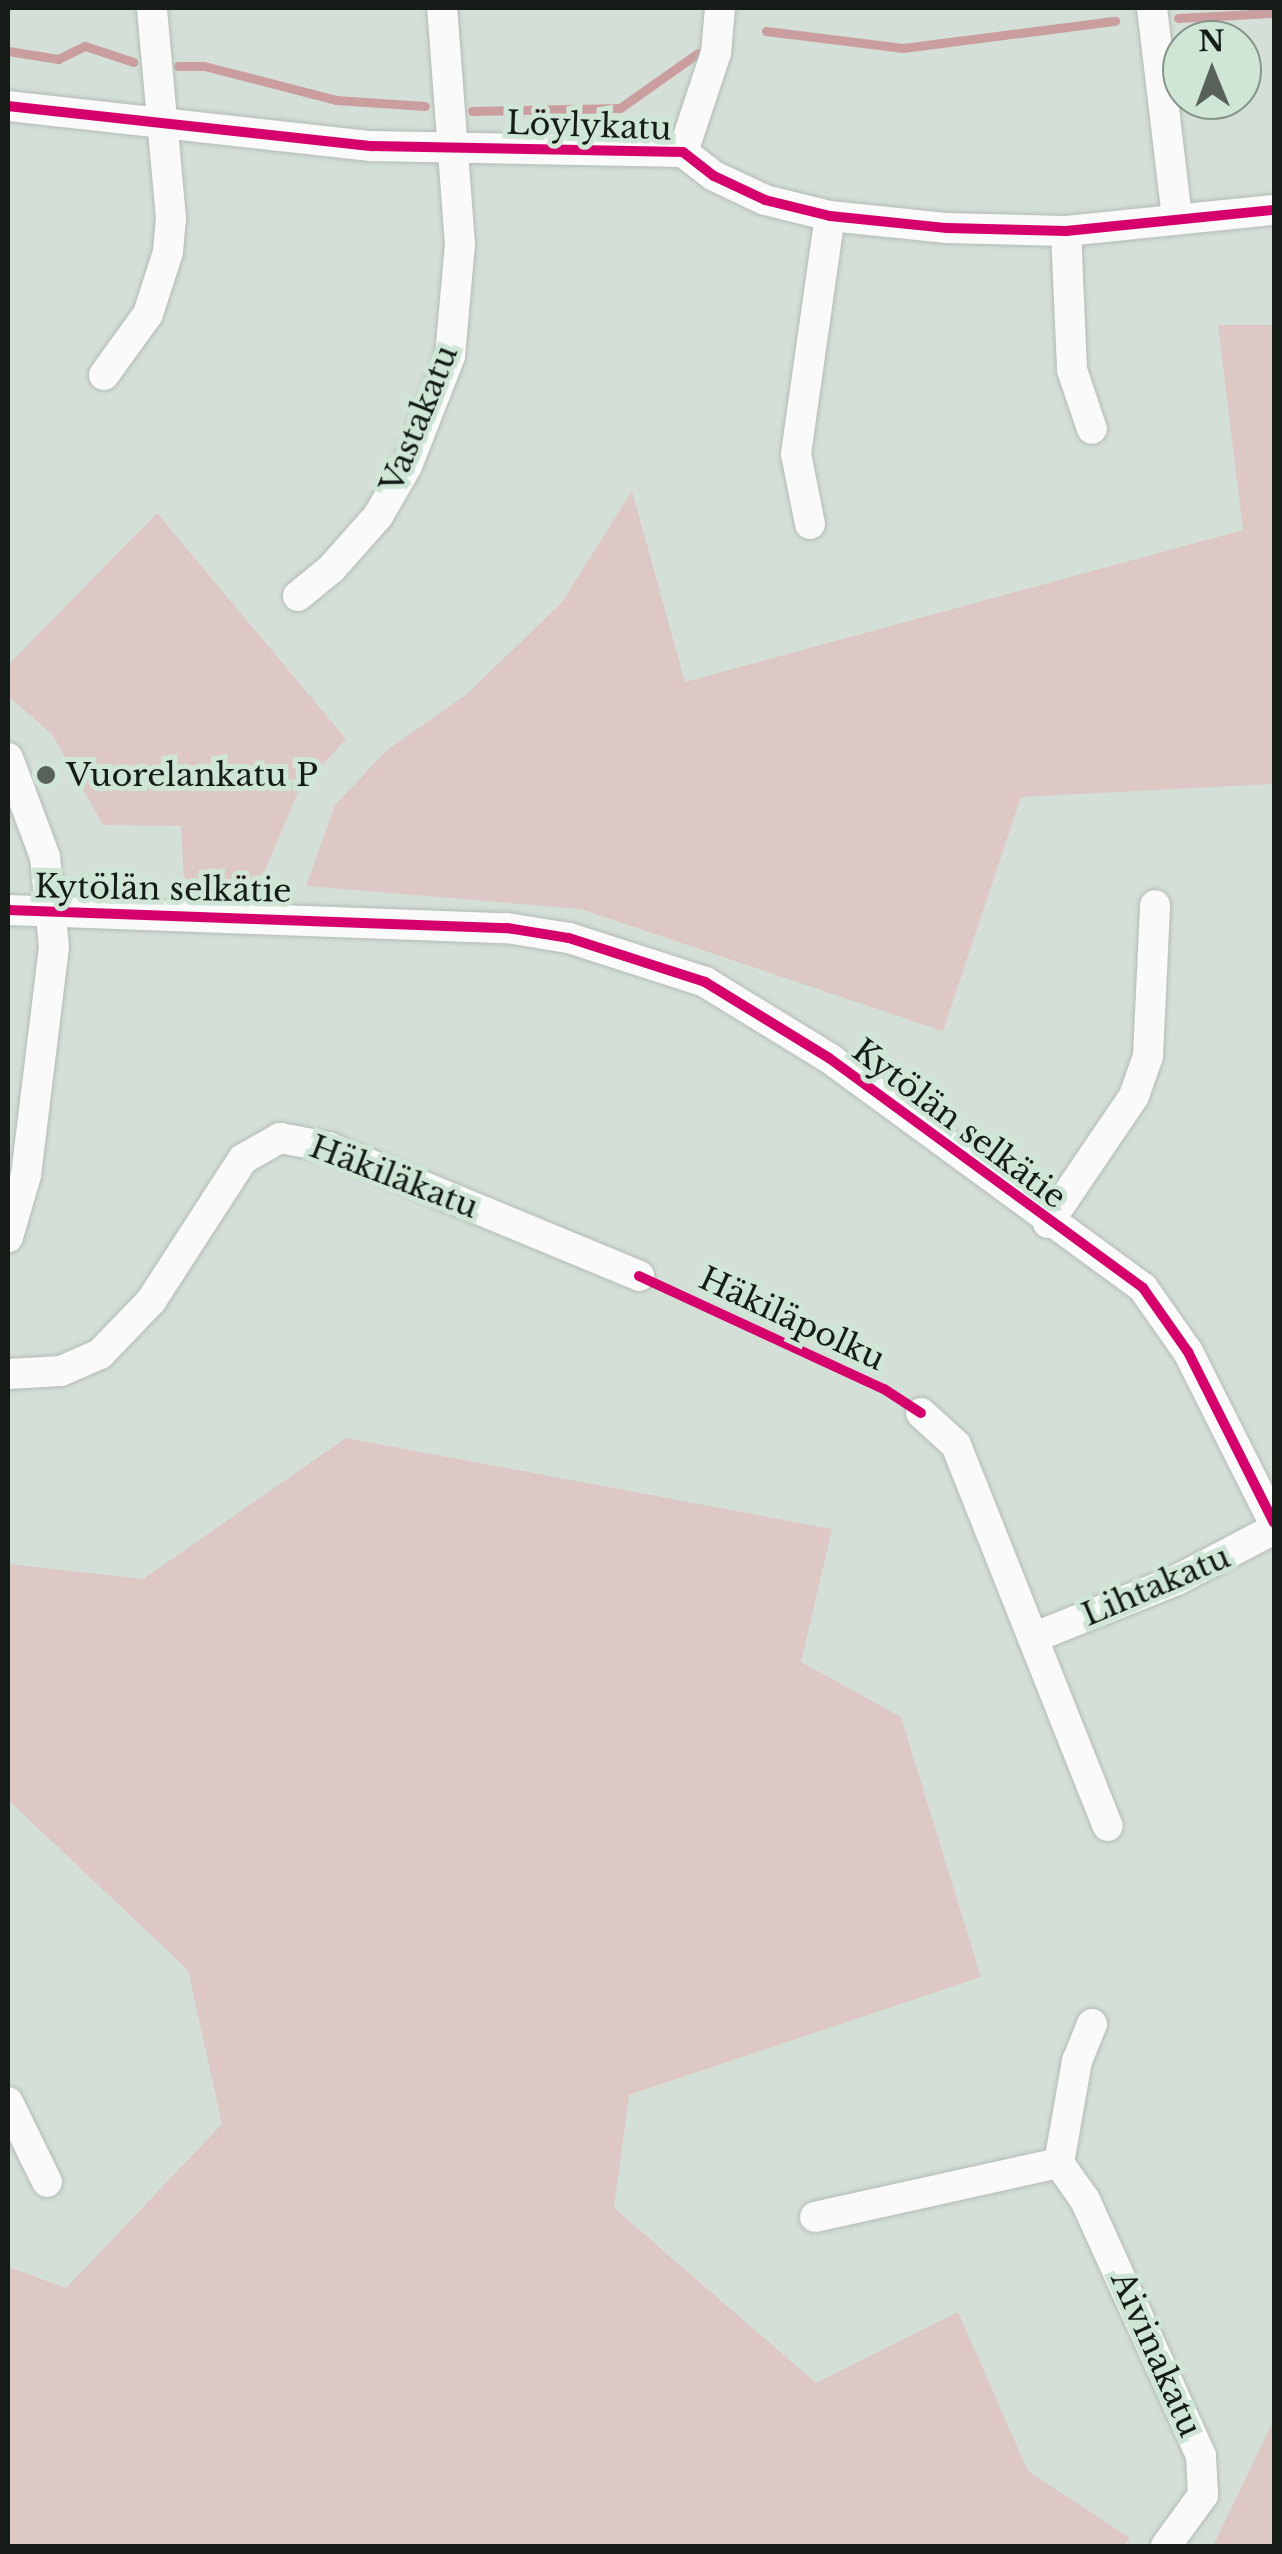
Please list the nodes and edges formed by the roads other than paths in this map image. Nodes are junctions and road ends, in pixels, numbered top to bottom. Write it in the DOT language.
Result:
graph roads {
  1 [pos="152,8"];
  2 [pos="442,8"];
  3 [pos="720,8"];
  4 [pos="1152,8"];
  5 [pos="8,106"];
  6 [pos="161,126"];
  7 [pos="452,148"];
  8 [pos="684,152"];
  9 [pos="1274,210"];
  10 [pos="830,216"];
  11 [pos="1176,219"];
  12 [pos="1066,231"];
  13 [pos="104,375"];
  14 [pos="1092,429"];
  15 [pos="810,524"];
  16 [pos="298,596"];
  17 [pos="8,758"];
  18 [pos="1156,905"];
  19 [pos="8,910"];
  20 [pos="53,910"];
  21 [pos="1048,1223"];
  22 [pos="8,1238"];
  23 [pos="638,1276"];
  24 [pos="8,1374"];
  25 [pos="921,1413"];
  26 [pos="1274,1526"];
  27 [pos="1035,1637"];
  28 [pos="1108,1826"];
  29 [pos="1092,2024"];
  30 [pos="8,2102"];
  31 [pos="1059,2164"];
  32 [pos="47,2182"];
  33 [pos="815,2216"];
  34 [pos="1166,2546"];
  1 -- 6 [label="street"];
  2 -- 7 [label="street, Vastakatu"];
  3 -- 8 [label="street"];
  4 -- 11 [label="street"];
  5 -- 6 [label="street, Löylykatu"];
  6 -- 7 [label="street, Löylykatu"];
  6 -- 13 [label="street"];
  7 -- 8 [label="street, Löylykatu"];
  7 -- 16 [label="street, Vastakatu"];
  8 -- 10 [label="street, Löylykatu"];
  9 -- 11 [label="street, Löylykatu"];
  10 -- 12 [label="street, Löylykatu"];
  10 -- 15 [label="street"];
  11 -- 12 [label="street, Löylykatu"];
  12 -- 14 [label="street"];
  17 -- 20 [label="street"];
  18 -- 21 [label="street"];
  19 -- 20 [label="street, Kytölän selkätie"];
  20 -- 21 [label="street, Kytölän selkätie"];
  20 -- 22 [label="street"];
  21 -- 26 [label="street, Kytölän selkätie"];
  23 -- 24 [label="street, Häkiläkatu"];
  25 -- 27 [label="street"];
  26 -- 27 [label="street, Lihtakatu"];
  27 -- 28 [label="street"];
  29 -- 31 [label="street"];
  30 -- 32 [label="street"];
  31 -- 33 [label="street"];
  31 -- 34 [label="street, Aivinakatu"];
}
